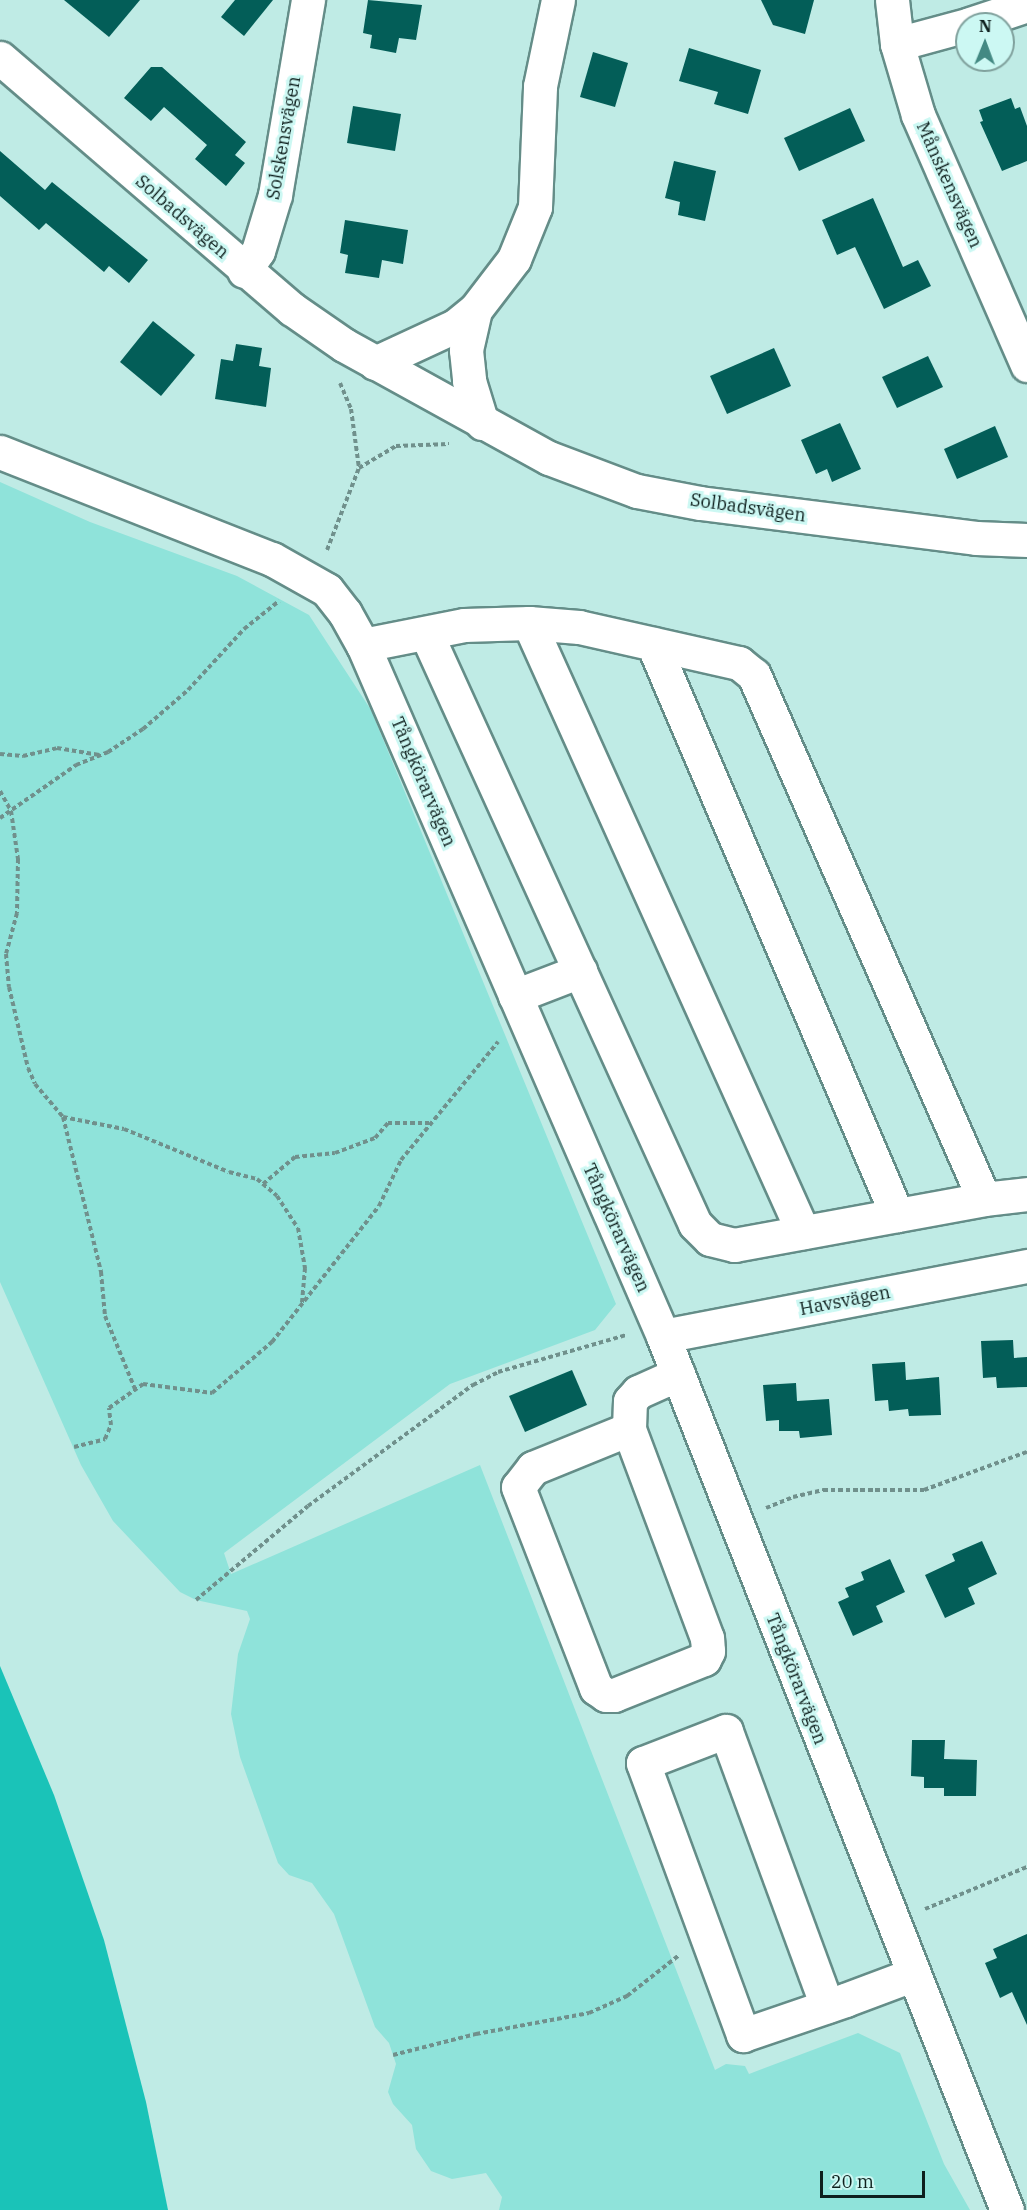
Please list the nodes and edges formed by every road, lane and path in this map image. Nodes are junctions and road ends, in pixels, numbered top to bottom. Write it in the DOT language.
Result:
graph roads {
  1 [pos="308,0"];
  2 [pos="558,0"];
  3 [pos="892,0"];
  4 [pos="1027,5"];
  5 [pos="1006,12"];
  6 [pos="955,28"];
  7 [pos="897,44"];
  8 [pos="0,58"];
  9 [pos="244,271"];
  10 [pos="475,310"];
  11 [pos="344,345"];
  12 [pos="375,363"];
  13 [pos="1027,365"];
  14 [pos="490,428"];
  15 [pos="0,452"];
  16 [pos="359,468"];
  17 [pos="1027,540"];
  18 [pos="305,574"];
  19 [pos="529,623"];
  20 [pos="426,633"];
  21 [pos="653,644"];
  22 [pos="363,645"];
  23 [pos="0,754"];
  24 [pos="100,755"];
  25 [pos="0,791"];
  26 [pos="11,811"];
  27 [pos="0,818"];
  28 [pos="580,971"];
  29 [pos="519,1006"];
  30 [pos="63,1117"];
  31 [pos="429,1123"];
  32 [pos="263,1184"];
  33 [pos="1027,1194"];
  34 [pos="984,1199"];
  35 [pos="897,1215"];
  36 [pos="803,1232"];
  37 [pos="1027,1266"];
  38 [pos="302,1303"];
  39 [pos="661,1331"];
  40 [pos="678,1374"];
  41 [pos="135,1389"];
  42 [pos="629,1429"];
  43 [pos="74,1447"];
  44 [pos="1027,1452"];
  45 [pos="735,1522"];
  46 [pos="196,1600"];
  47 [pos="1027,1867"];
  48 [pos="891,1924"];
  49 [pos="705,1932"];
  50 [pos="912,1975"];
  51 [pos="827,2006"];
  52 [pos="393,2055"];
  53 [pos="1007,2210"];
  1 -- 9 [label="street, Solskensvägen"];
  2 -- 10 [label="street"];
  3 -- 7 [label="street, Månskensvägen"];
  4 -- 5 [label="street"];
  6 -- 7 [label="street"];
  7 -- 13 [label="street, Månskensvägen"];
  8 -- 9 [label="street, Solbadsvägen"];
  9 -- 11 [label="street, Solbadsvägen"];
  10 -- 12 [label="street"];
  10 -- 14 [label="street"];
  11 -- 12 [label="street, Solbadsvägen"];
  11 -- 16 [label="path"];
  12 -- 14 [label="street, Solbadsvägen"];
  14 -- 16 [label="path"];
  14 -- 17 [label="street, Solbadsvägen"];
  15 -- 18 [label="street, Tångkörarvägen"];
  16 -- 18 [label="path"];
  18 -- 22 [label="street, Tångkörarvägen"];
  18 -- 24 [label="path"];
  19 -- 20 [label="street"];
  19 -- 21 [label="street"];
  19 -- 36 [label="street"];
  20 -- 22 [label="street"];
  20 -- 28 [label="street"];
  21 -- 34 [label="street"];
  21 -- 35 [label="street"];
  22 -- 29 [label="street, Tångkörarvägen"];
  23 -- 24 [label="path"];
  24 -- 26 [label="path"];
  25 -- 26 [label="path"];
  26 -- 27 [label="path"];
  26 -- 30 [label="path"];
  28 -- 29 [label="street"];
  28 -- 36 [label="street"];
  29 -- 31 [label="path"];
  29 -- 39 [label="street, Tångkörarvägen"];
  30 -- 32 [label="path"];
  30 -- 41 [label="path"];
  31 -- 32 [label="path"];
  31 -- 38 [label="path"];
  32 -- 38 [label="path"];
  33 -- 34 [label="street"];
  34 -- 35 [label="street"];
  35 -- 36 [label="street"];
  37 -- 39 [label="street, Havsvägen"];
  38 -- 41 [label="path"];
  39 -- 40 [label="street, Tångkörarvägen"];
  39 -- 46 [label="path"];
  40 -- 42 [label="street"];
  40 -- 45 [label="street, Tångkörarvägen"];
  41 -- 43 [label="path"];
  42 -- 42 [label="street"];
  44 -- 45 [label="path"];
  45 -- 48 [label="street, Tångkörarvägen"];
  47 -- 48 [label="path"];
  48 -- 50 [label="street, Tångkörarvägen"];
  49 -- 51 [label="street"];
  49 -- 51 [label="street"];
  49 -- 52 [label="path"];
  50 -- 51 [label="street"];
  50 -- 53 [label="street, Tångkörarvägen"];
}
